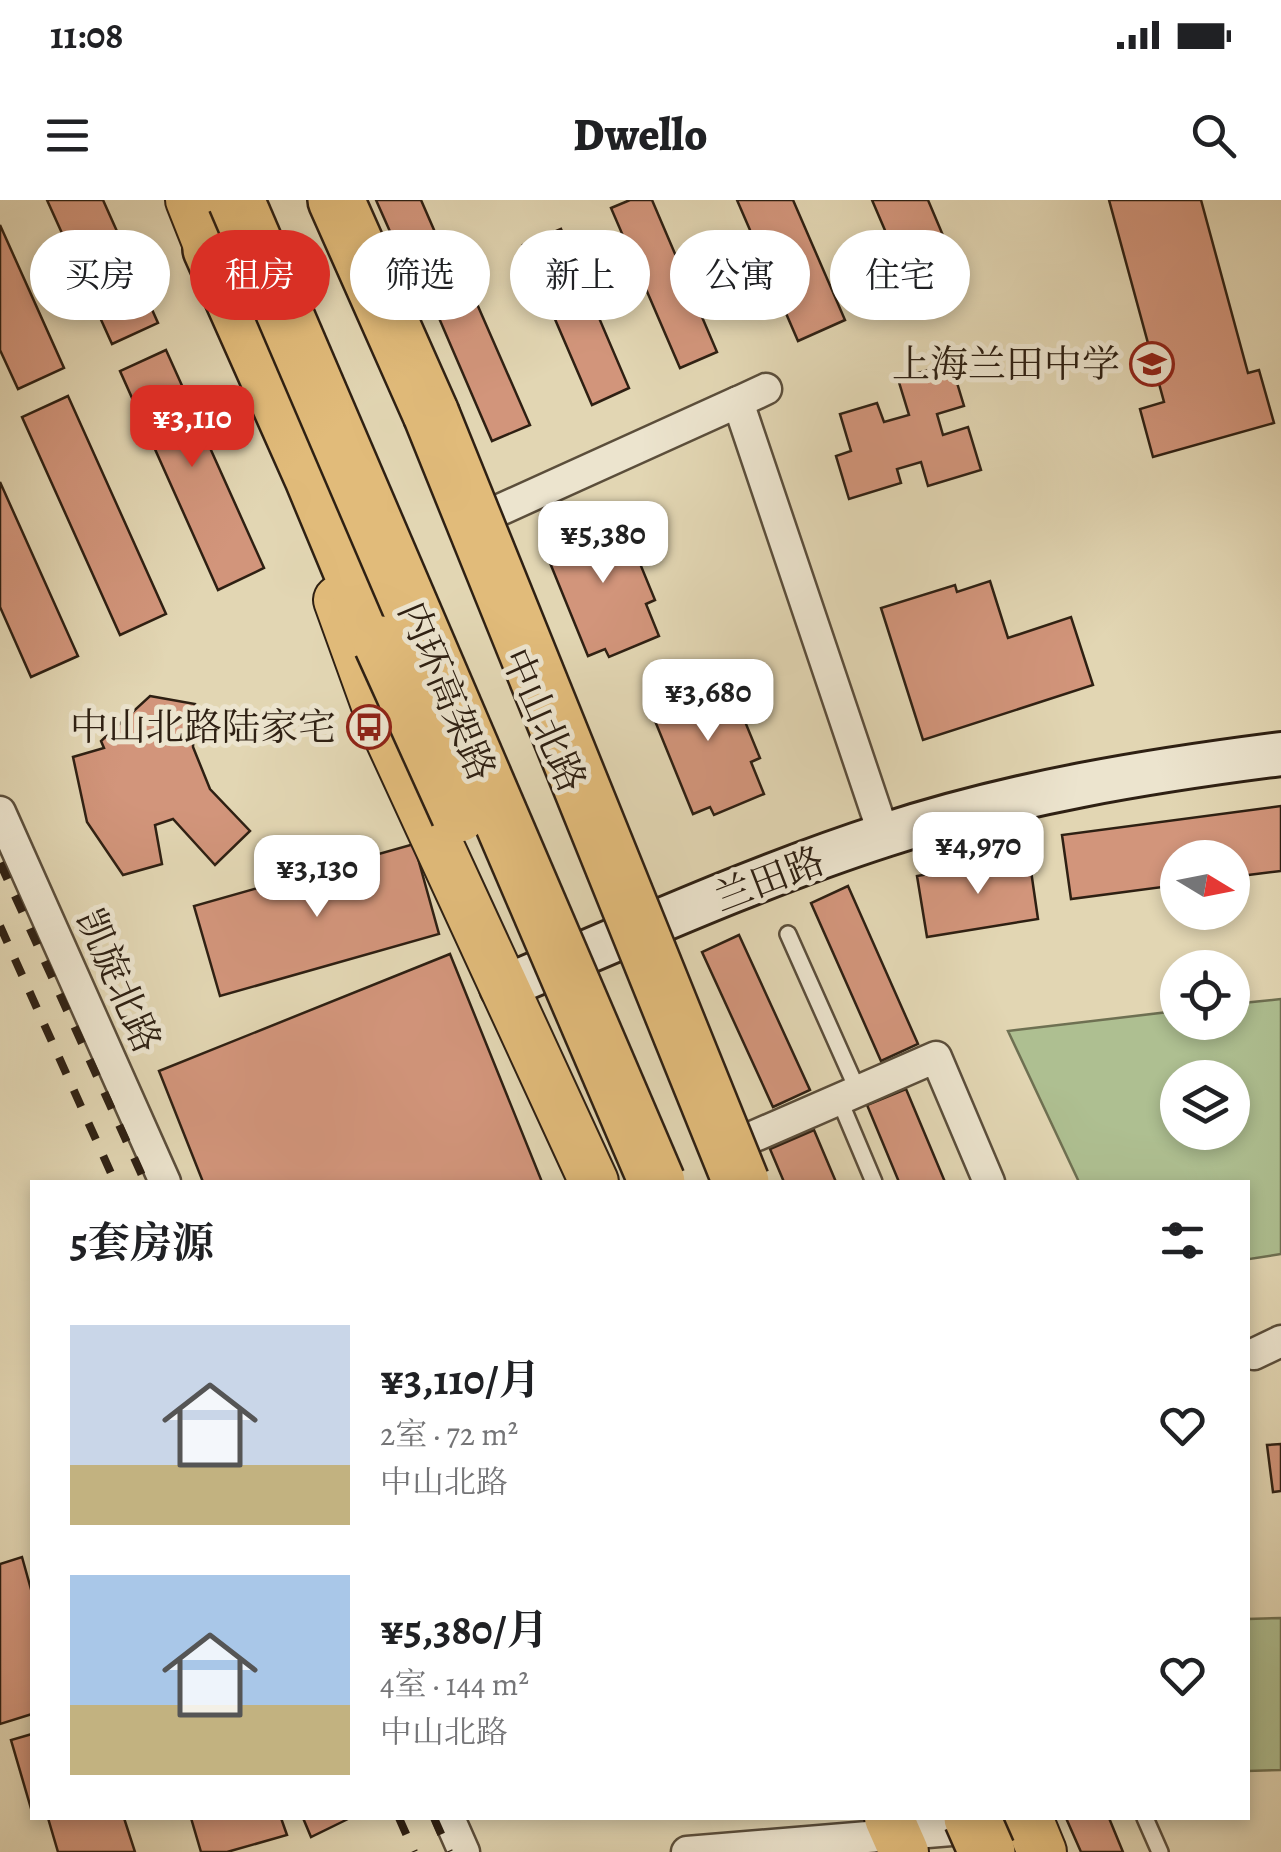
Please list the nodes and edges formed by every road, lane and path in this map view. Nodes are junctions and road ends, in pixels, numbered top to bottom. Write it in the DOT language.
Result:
graph roads {
  1 [pos="190,200"];
  2 [pos="236,200"];
  3 [pos="276,200"];
  4 [pos="321,200"];
  5 [pos="336,200"];
  6 [pos="203,230"];
  7 [pos="236,320"];
  8 [pos="241,320"];
  9 [pos="493,513"];
  10 [pos="1281,754"];
  11 [pos="0,812"];
  12 [pos="884,835"];
  13 [pos="638,930"];
  14 [pos="788,934"];
  15 [pos="502,988"];
  16 [pos="848,1095"];
  17 [pos="741,1170"];
  18 [pos="164,1180"];
  19 [pos="593,1180"];
  20 [pos="625,1180"];
  21 [pos="656,1180"];
  22 [pos="694,1180"];
  23 [pos="873,1180"];
  24 [pos="988,1180"];
  25 [pos="450,1820"];
  26 [pos="978,1820"];
  27 [pos="1146,1820"];
  28 [pos="913,1835"];
  29 [pos="1022,1836"];
  30 [pos="464,1852"];
  31 [pos="687,1852"];
  32 [pos="1160,1852"];
  1 -- 6 [label="main road"];
  2 -- 21 [label="highway, 内环高架路, bridge"];
  3 -- 22 [label="highway, 内环高架路"];
  4 -- 13 [label="main road, 中山北路"];
  5 -- 17 [label="highway, bridge"];
  7 -- 15 [label="main road"];
  8 -- 20 [label="highway, bridge"];
  9 -- 12 [label="street"];
  10 -- 12 [label="street, 兰田路"];
  11 -- 18 [label="street, 凯旋北路"];
  12 -- 13 [label="street, 兰田路"];
  13 -- 15 [label="street, 兰田路"];
  13 -- 17 [label="main road, 中山北路"];
  14 -- 16 [label="lane"];
  15 -- 19 [label="main road"];
  16 -- 17 [label="street"];
  16 -- 23 [label="lane"];
  16 -- 24 [label="street"];
  25 -- 30 [label="street"];
  26 -- 29 [label="highway, bridge"];
  27 -- 32 [label="lane"];
  28 -- 29 [label="street"];
  28 -- 31 [label="street"];
}
